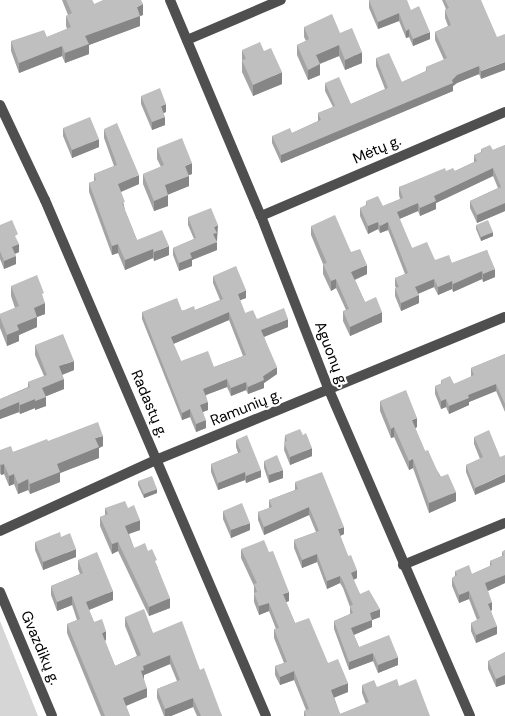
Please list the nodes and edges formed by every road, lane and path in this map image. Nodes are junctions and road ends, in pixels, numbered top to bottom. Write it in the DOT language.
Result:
graph roads {
  1 [pos="170,0"];
  2 [pos="281,0"];
  3 [pos="188,40"];
  4 [pos="0,105"];
  5 [pos="505,112"];
  6 [pos="261,216"];
  7 [pos="505,317"];
  8 [pos="328,390"];
  9 [pos="156,460"];
  10 [pos="505,523"];
  11 [pos="0,531"];
  12 [pos="403,565"];
  13 [pos="0,592"];
  14 [pos="52,716"];
  15 [pos="266,716"];
  16 [pos="470,716"];
  1 -- 3 [label="street, Aguonų g."];
  2 -- 3 [label="street"];
  3 -- 6 [label="street, Aguonų g."];
  4 -- 9 [label="street, Radastų g."];
  5 -- 6 [label="street, Mėtų g."];
  6 -- 8 [label="street, Aguonų g."];
  7 -- 8 [label="street, Ramunių g."];
  8 -- 9 [label="street, Ramunių g."];
  8 -- 12 [label="street, Aguonų g."];
  9 -- 11 [label="street, Ramunių g."];
  9 -- 15 [label="street, Radastų g."];
  10 -- 12 [label="street"];
  12 -- 16 [label="street, Aguonų g."];
  13 -- 14 [label="street, Gvazdikų g."];
}
